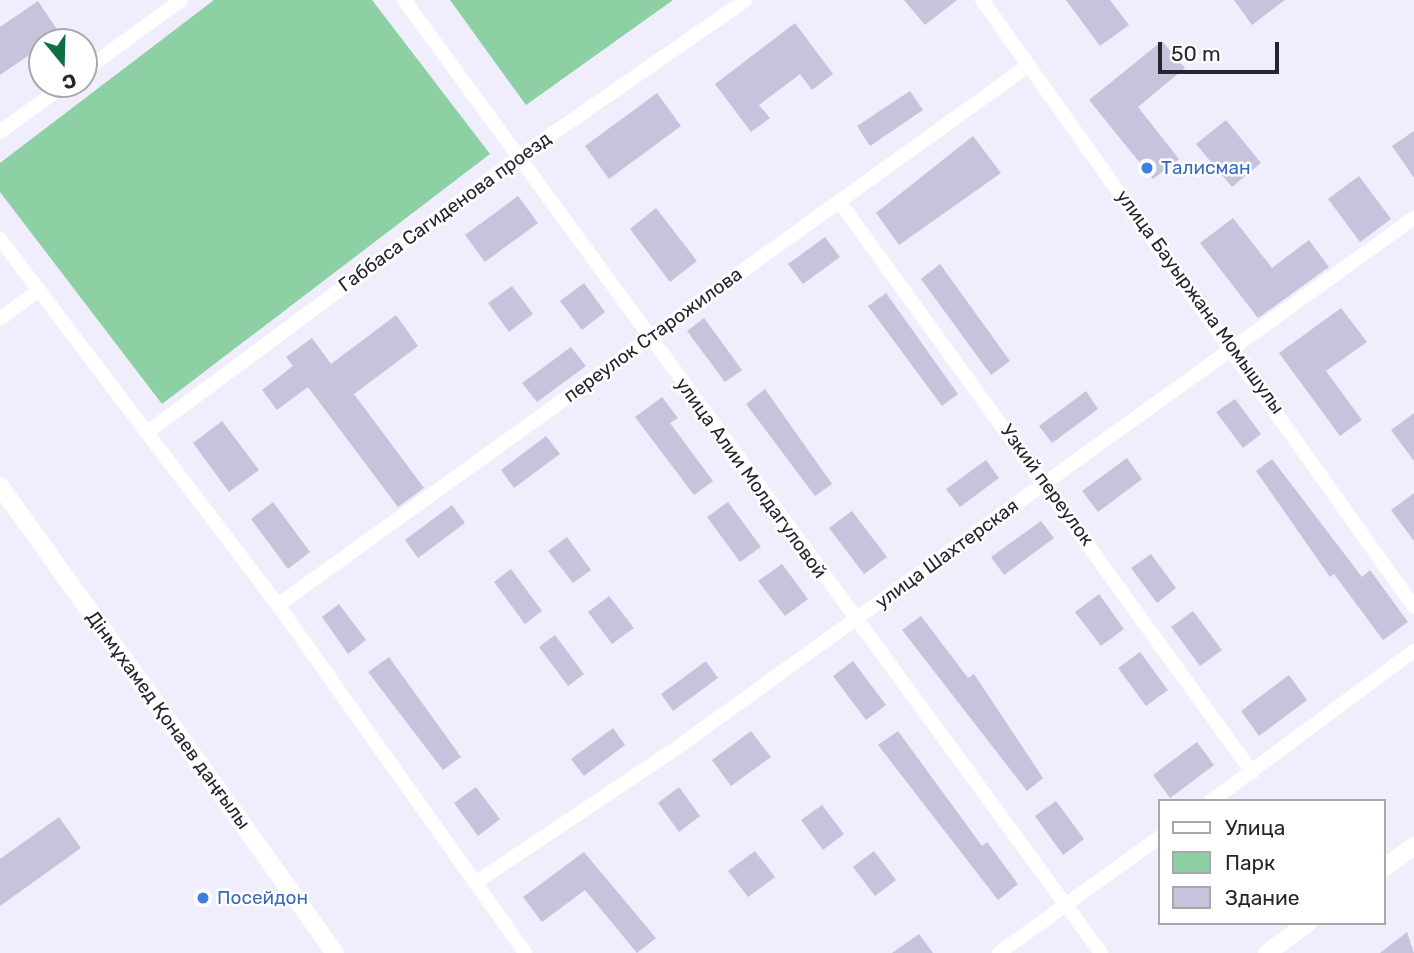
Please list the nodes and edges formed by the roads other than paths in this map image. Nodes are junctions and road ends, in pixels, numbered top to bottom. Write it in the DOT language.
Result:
graph roads {
  1 [pos="181,0"];
  2 [pos="404,0"];
  3 [pos="746,0"];
  4 [pos="982,0"];
  5 [pos="98,61"];
  6 [pos="1029,65"];
  7 [pos="47,98"];
  8 [pos="0,132"];
  9 [pos="519,157"];
  10 [pos="839,201"];
  11 [pos="1414,218"];
  12 [pos="0,240"];
  13 [pos="36,292"];
  14 [pos="0,319"];
  15 [pos="648,338"];
  16 [pos="1235,349"];
  17 [pos="149,431"];
  18 [pos="1046,483"];
  19 [pos="0,486"];
  20 [pos="278,605"];
  21 [pos="1414,607"];
  22 [pos="856,620"];
  23 [pos="1414,651"];
  24 [pos="1252,772"];
  25 [pos="1214,799"];
  26 [pos="1158,838"];
  27 [pos="1414,846"];
  28 [pos="1386,867"];
  29 [pos="475,883"];
  30 [pos="1065,905"];
  31 [pos="1305,925"];
  32 [pos="335,953"];
  33 [pos="525,953"];
  34 [pos="999,953"];
  35 [pos="1101,953"];
  36 [pos="1267,953"];
  1 -- 5 [label="street"];
  2 -- 9 [label="street, улица Алии Молдагуловой"];
  3 -- 9 [label="street, Габбаса Сагиденова проезд"];
  4 -- 6 [label="street, улица Бауыржана Момышулы"];
  6 -- 10 [label="street, переулок Старожилова"];
  6 -- 16 [label="street, улица Бауыржана Момышулы"];
  7 -- 8 [label="street"];
  9 -- 15 [label="street, улица Алии Молдагуловой"];
  9 -- 17 [label="street, Габбаса Сагиденова проезд"];
  10 -- 15 [label="street, переулок Старожилова"];
  10 -- 18 [label="street, Узкий переулок"];
  11 -- 16 [label="street, улица Шахтерская"];
  12 -- 13 [label="street"];
  13 -- 14 [label="street"];
  13 -- 17 [label="street"];
  15 -- 20 [label="street, переулок Старожилова"];
  15 -- 22 [label="street, улица Алии Молдагуловой"];
  16 -- 18 [label="street, улица Шахтерская"];
  16 -- 21 [label="street, улица Бауыржана Момышулы"];
  17 -- 20 [label="street"];
  18 -- 22 [label="street, улица Шахтерская"];
  18 -- 24 [label="street, Узкий переулок"];
  19 -- 32 [label="street, Дінмұхамед Қонаев даңғылы"];
  20 -- 29 [label="street"];
  22 -- 29 [label="street, улица Шахтерская"];
  22 -- 30 [label="street, улица Алии Молдагуловой"];
  23 -- 24 [label="street"];
  24 -- 25 [label="street"];
  26 -- 30 [label="street"];
  27 -- 28 [label="street"];
  29 -- 33 [label="street"];
  30 -- 34 [label="street"];
  30 -- 35 [label="street, улица Алии Молдагуловой"];
  31 -- 36 [label="street"];
}
